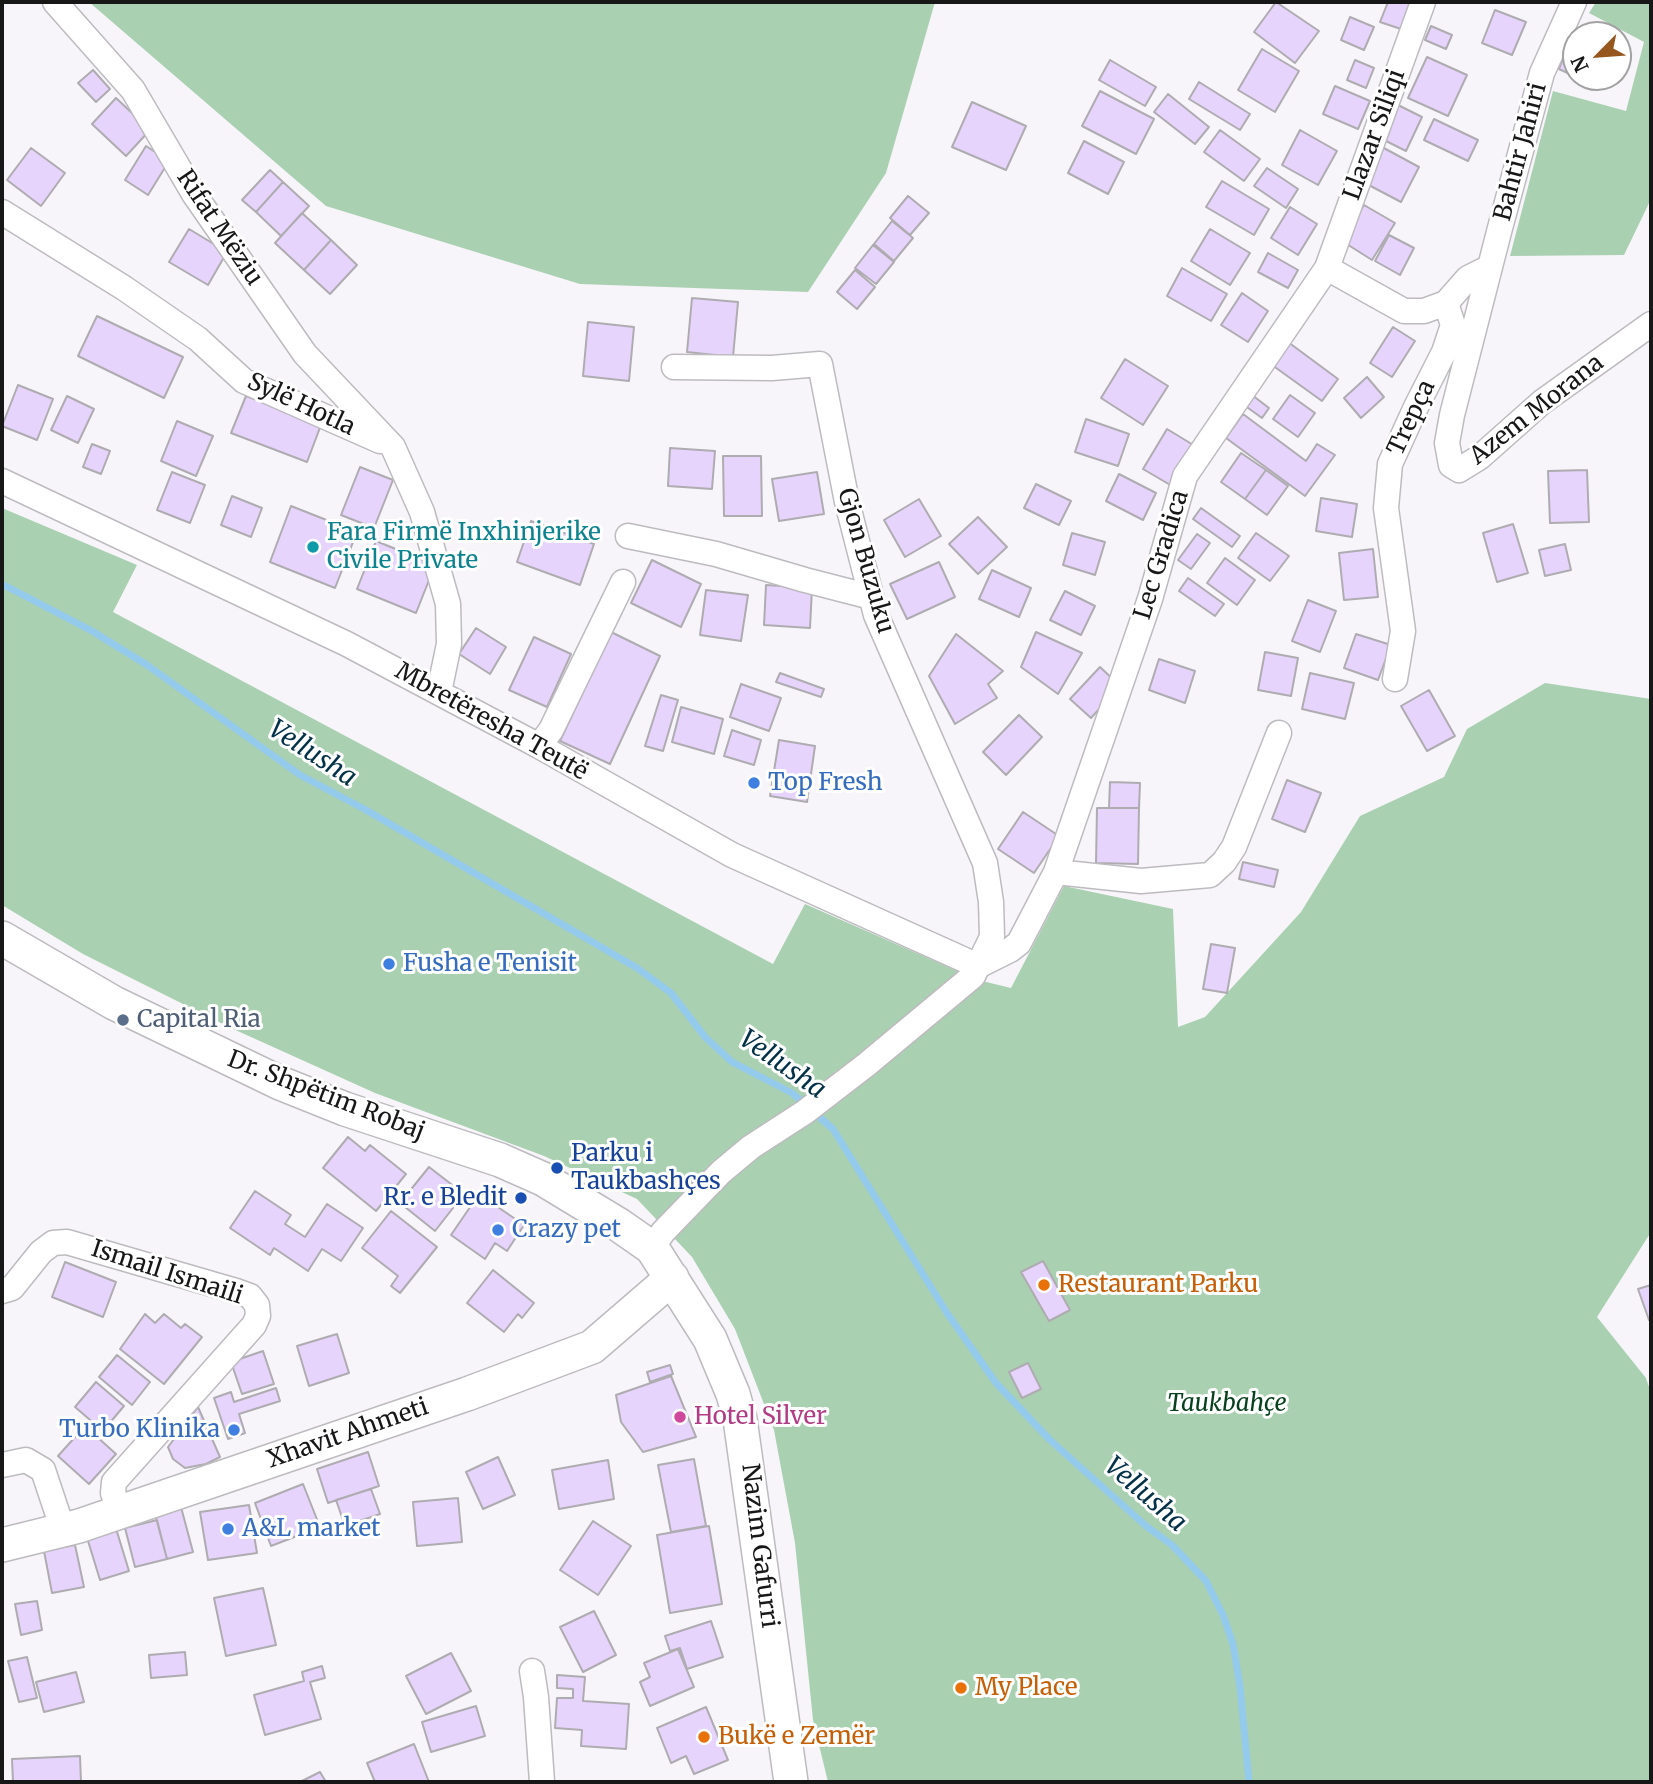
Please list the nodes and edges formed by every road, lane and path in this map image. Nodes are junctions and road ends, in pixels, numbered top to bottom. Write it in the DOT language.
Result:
graph roads {
  1 [pos="55,2"];
  2 [pos="1423,2"];
  3 [pos="1574,2"];
  4 [pos="2,212"];
  5 [pos="1490,267"];
  6 [pos="1327,268"];
  7 [pos="1446,303"];
  8 [pos="1651,324"];
  9 [pos="674,367"];
  10 [pos="393,447"];
  11 [pos="2,481"];
  12 [pos="628,536"];
  13 [pos="623,582"];
  14 [pos="871,597"];
  15 [pos="1395,678"];
  16 [pos="439,692"];
  17 [pos="1279,733"];
  18 [pos="539,746"];
  19 [pos="1056,872"];
  20 [pos="2,938"];
  21 [pos="978,967"];
  22 [pos="652,1248"];
  23 [pos="672,1278"];
  24 [pos="2,1291"];
  25 [pos="2,1465"];
  26 [pos="120,1512"];
  27 [pos="63,1530"];
  28 [pos="2,1545"];
  29 [pos="532,1671"];
  30 [pos="542,1782"];
  31 [pos="791,1782"];
  1 -- 10 [label="street, Rifat Mëziu"];
  2 -- 6 [label="street, Llazar Siliqi"];
  3 -- 5 [label="street, Bahtir Jahiri"];
  4 -- 10 [label="street, Sylë Hotla"];
  5 -- 7 [label="street"];
  5 -- 8 [label="street, Azem Morana"];
  6 -- 7 [label="street"];
  6 -- 19 [label="street, Lec Gradica"];
  7 -- 15 [label="street, Trepça"];
  9 -- 14 [label="street, Gjon Buzuku"];
  10 -- 16 [label="street"];
  11 -- 16 [label="street, Mbretëresha Teutë"];
  12 -- 14 [label="street"];
  13 -- 18 [label="street"];
  14 -- 21 [label="street, Gjon Buzuku"];
  16 -- 18 [label="street, Mbretëresha Teutë"];
  17 -- 19 [label="street"];
  18 -- 21 [label="street, Mbretëresha Teutë"];
  19 -- 21 [label="street, Lec Gradica"];
  20 -- 22 [label="street, Dr. Shpëtim Robaj"];
  21 -- 22 [label="street, Lec Gradica"];
  22 -- 23 [label="street, Nazim Gafurri"];
  23 -- 26 [label="street, Xhavit Ahmeti"];
  23 -- 31 [label="street, Nazim Gafurri"];
  24 -- 26 [label="street, Ismail Ismaili"];
  25 -- 27 [label="street"];
  26 -- 27 [label="street, Xhavit Ahmeti"];
  27 -- 28 [label="street, Xhavit Ahmeti"];
  29 -- 30 [label="street"];
}
